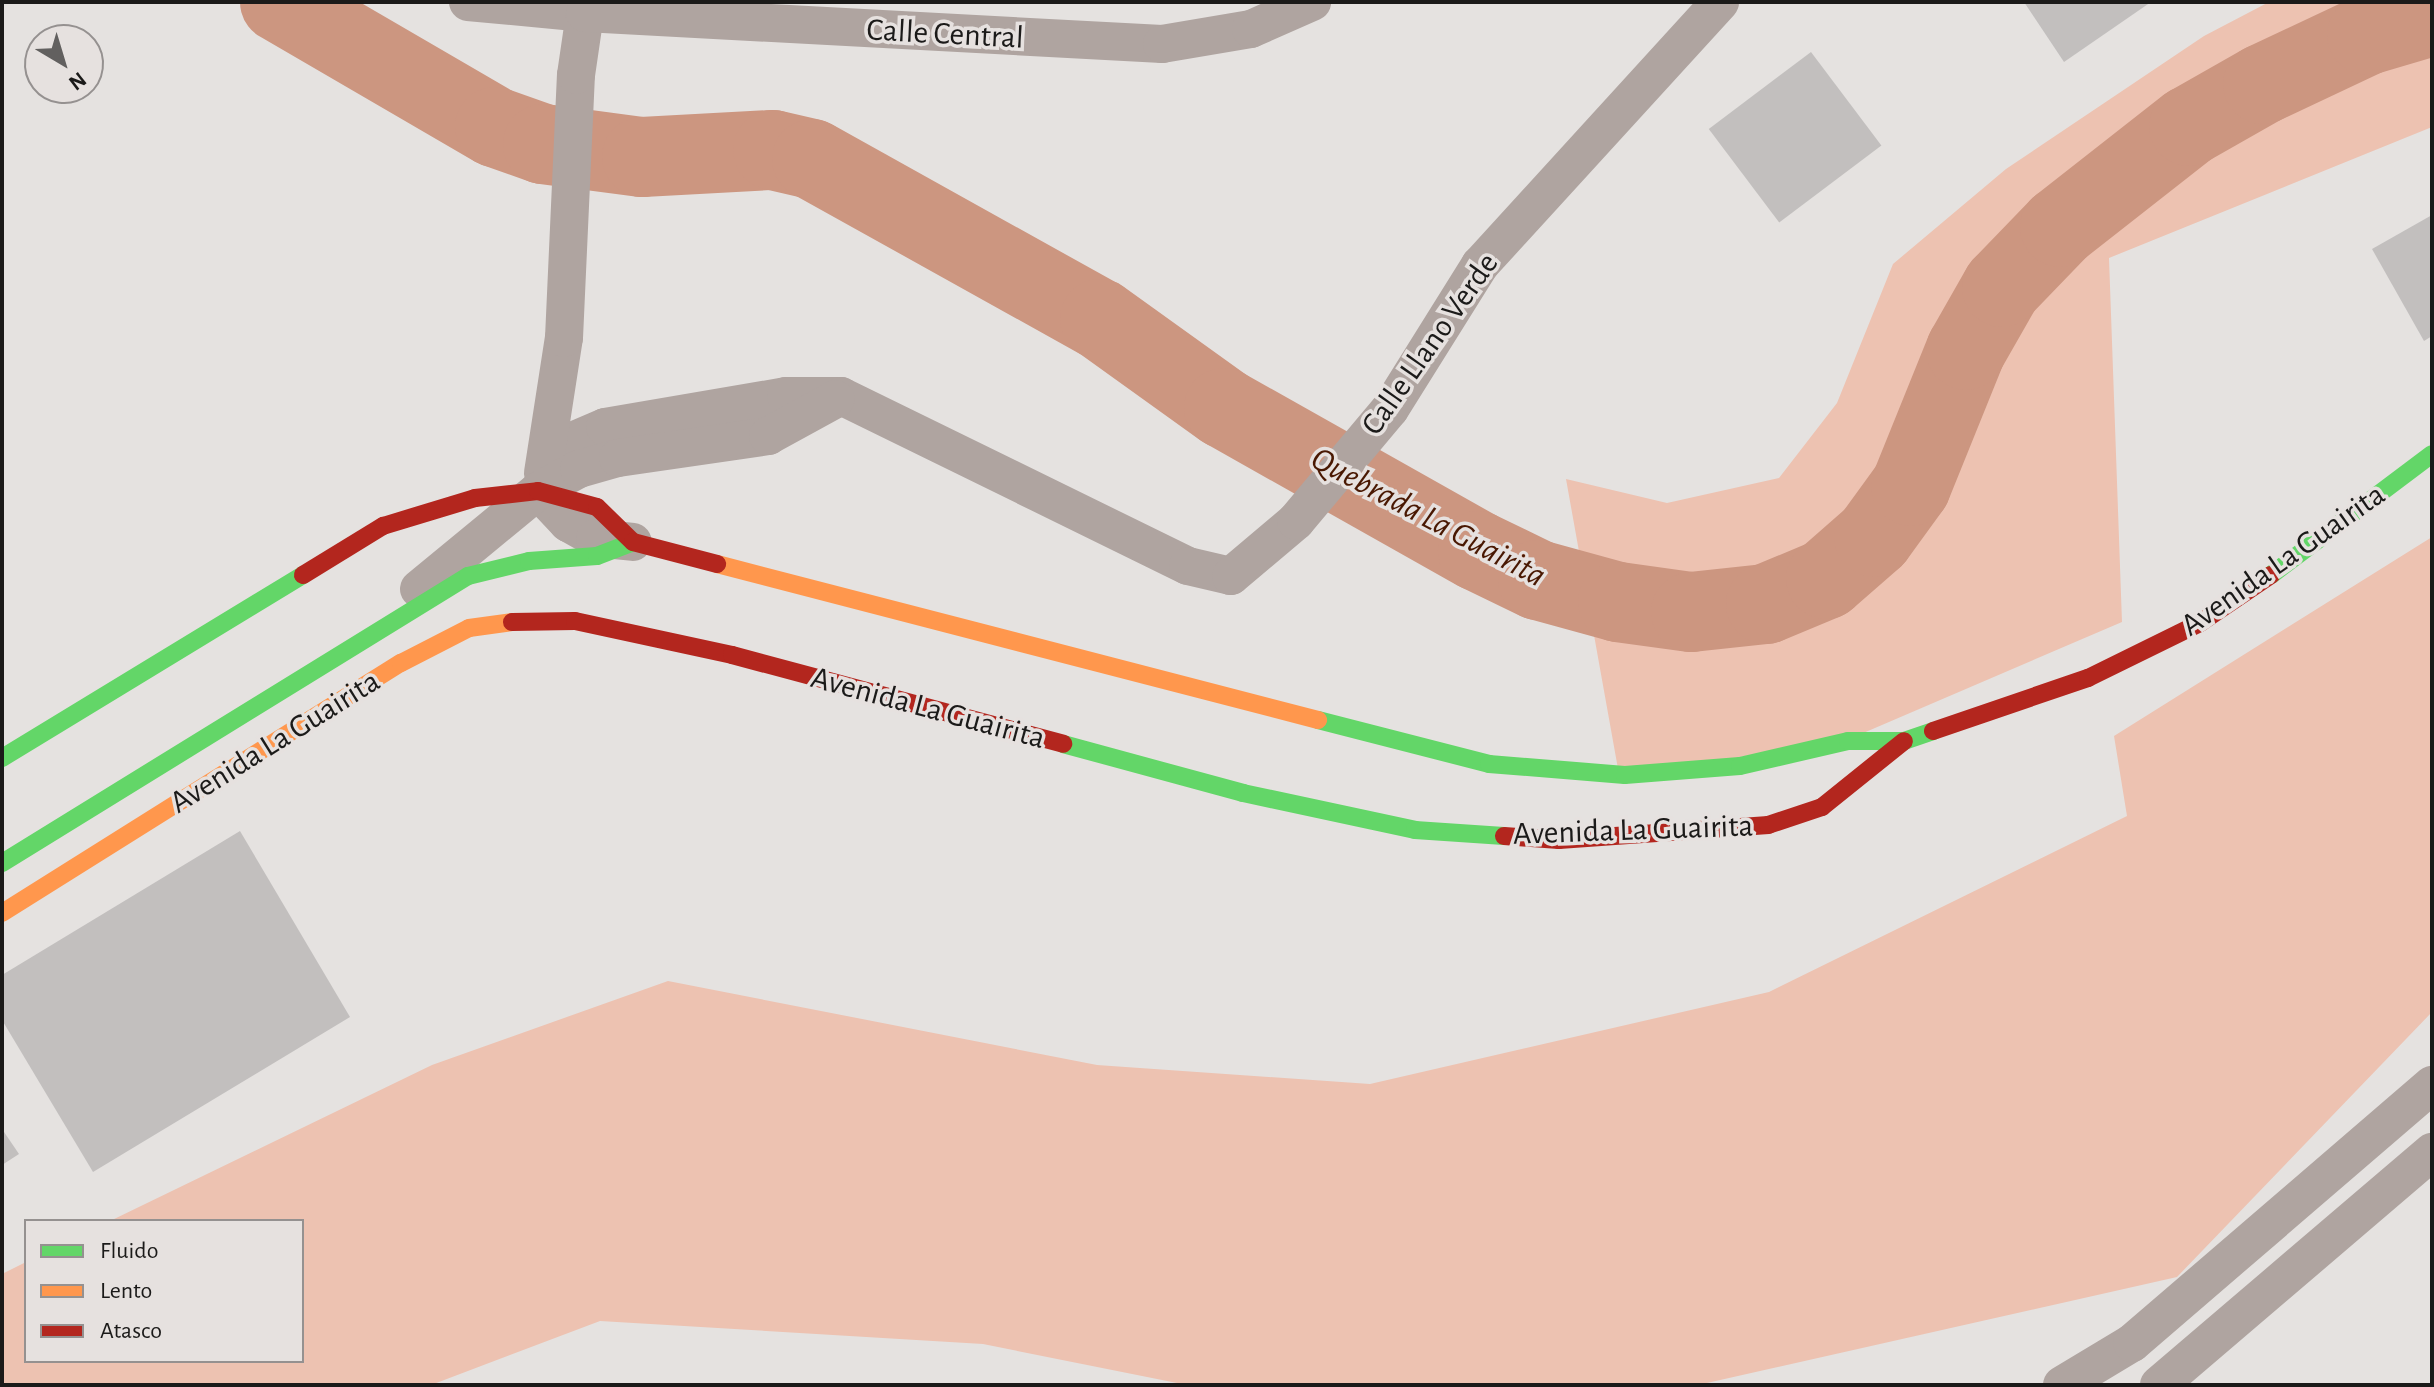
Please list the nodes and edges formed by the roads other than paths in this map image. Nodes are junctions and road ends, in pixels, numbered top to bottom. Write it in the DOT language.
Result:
graph roads {
  1 [pos="468,2"];
  2 [pos="1312,2"];
  3 [pos="1720,2"];
  4 [pos="585,13"];
  5 [pos="841,396"];
  6 [pos="549,451"];
  7 [pos="2432,454"];
  8 [pos="538,491"];
  9 [pos="633,542"];
  10 [pos="355,642"];
  11 [pos="1904,741"];
  12 [pos="2,758"];
  13 [pos="2,863"];
  14 [pos="2,913"];
  15 [pos="2432,1085"];
  16 [pos="2432,1152"];
  17 [pos="2062,1385"];
  18 [pos="2159,1385"];
  1 -- 4 [label="street, Calle Central"];
  2 -- 4 [label="street, Calle Central"];
  3 -- 5 [label="street, Calle Llano Verde"];
  4 -- 6 [label="street"];
  5 -- 6 [label="street, Calle Llano Verde"];
  5 -- 8 [label="street"];
  6 -- 8 [label="street"];
  7 -- 11 [label="street, Avenida La Guairita"];
  8 -- 9 [label="street"];
  8 -- 10 [label="street"];
  8 -- 12 [label="street"];
  9 -- 10 [label="street, Avenida La Guairita"];
  9 -- 11 [label="street, Avenida La Guairita"];
  10 -- 13 [label="street, Avenida La Guairita"];
  11 -- 14 [label="street, Avenida La Guairita"];
  15 -- 17 [label="street"];
  16 -- 18 [label="street"];
}
